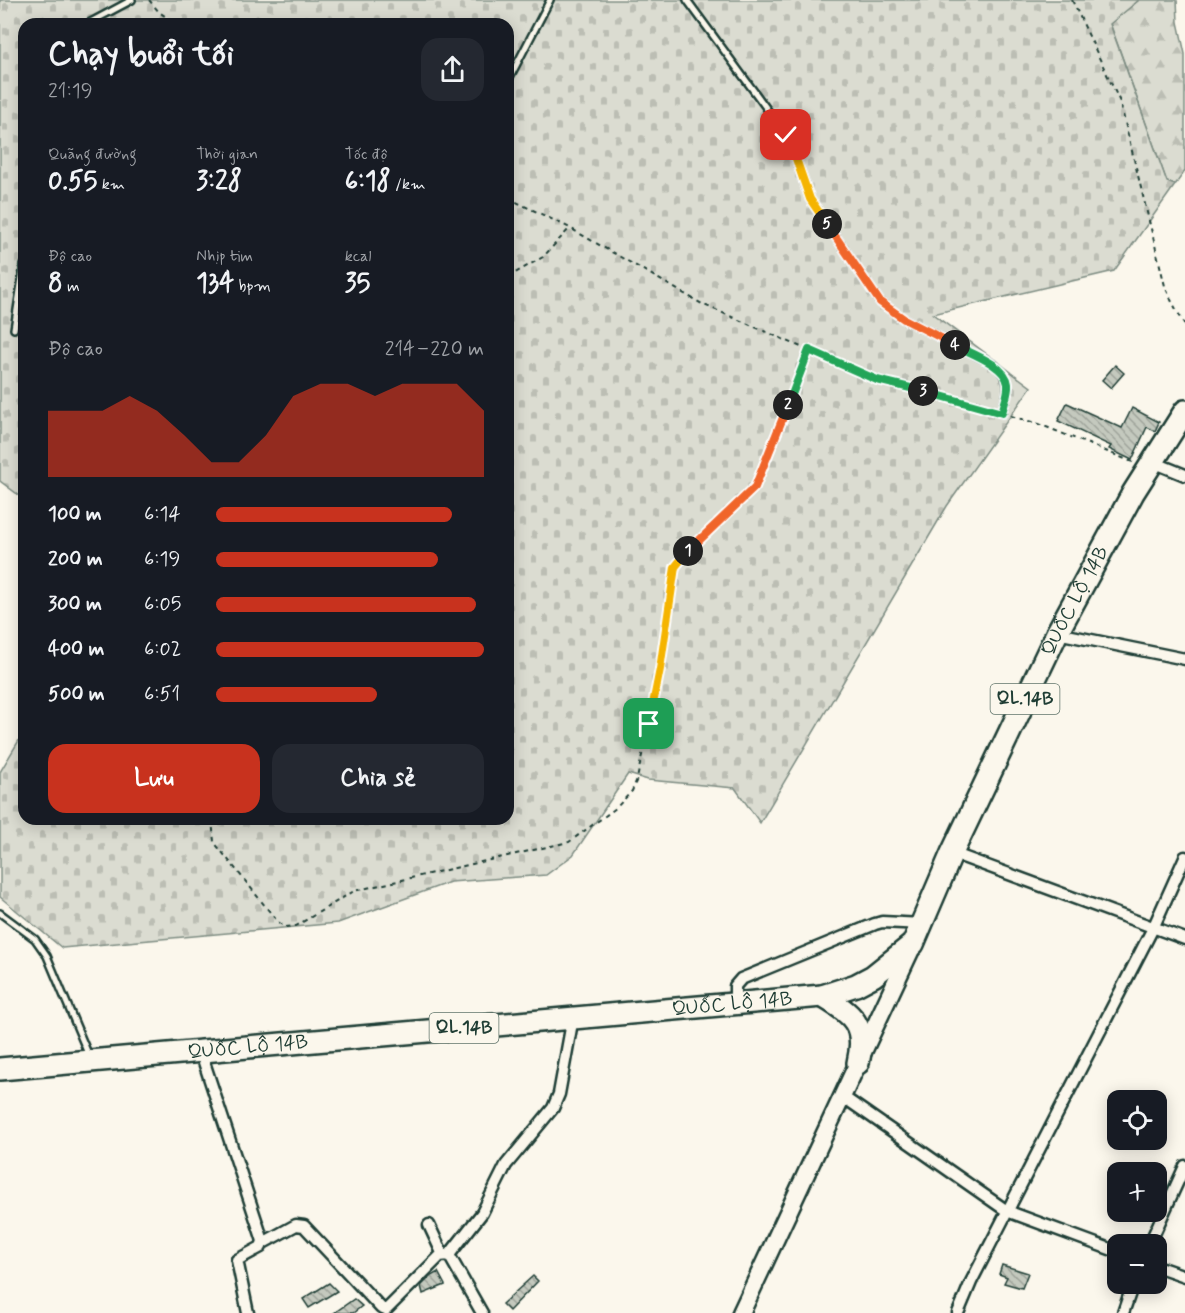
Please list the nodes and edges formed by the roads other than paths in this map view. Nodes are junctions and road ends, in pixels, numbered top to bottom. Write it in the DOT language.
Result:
graph roads {
  1 [pos="132,0"];
  2 [pos="550,0"];
  3 [pos="687,0"];
  4 [pos="98,18"];
  5 [pos="514,69"];
  6 [pos="18,303"];
  7 [pos="14,329"];
  8 [pos="1185,411"];
  9 [pos="1002,413"];
  10 [pos="1151,465"];
  11 [pos="1185,475"];
  12 [pos="1057,633"];
  13 [pos="1185,659"];
  14 [pos="952,853"];
  15 [pos="1185,856"];
  16 [pos="0,913"];
  17 [pos="923,924"];
  18 [pos="1154,926"];
  19 [pos="1185,939"];
  20 [pos="913,944"];
  21 [pos="822,996"];
  22 [pos="735,1004"];
  23 [pos="573,1017"];
  24 [pos="201,1053"];
  25 [pos="91,1061"];
  26 [pos="858,1063"];
  27 [pos="0,1069"];
  28 [pos="842,1096"];
  29 [pos="1185,1166"];
  30 [pos="1007,1211"];
  31 [pos="429,1225"];
  32 [pos="1154,1234"];
  33 [pos="263,1243"];
  34 [pos="1107,1248"];
  35 [pos="446,1255"];
  36 [pos="1167,1270"];
  37 [pos="1185,1276"];
  38 [pos="1130,1294"];
  39 [pos="248,1313"];
  40 [pos="482,1313"];
  41 [pos="741,1313"];
  42 [pos="958,1313"];
  43 [pos="1123,1313"];
  1 -- 4 [label="lane"];
  2 -- 5 [label="lane"];
  3 -- 9 [label="lane"];
  6 -- 7 [label="lane"];
  8 -- 10 [label="highway, QL.14B"];
  10 -- 11 [label="street"];
  10 -- 12 [label="highway, QUỐC LỘ 14B / QL.14B"];
  12 -- 13 [label="street"];
  12 -- 14 [label="highway, QUỐC LỘ 14B / QL.14B"];
  14 -- 17 [label="highway, QUỐC LỘ 14B / QL.14B"];
  14 -- 18 [label="street"];
  15 -- 18 [label="street"];
  16 -- 25 [label="lane"];
  17 -- 20 [label="highway, QUỐC LỘ 14B / QL.14B"];
  17 -- 22 [label="street"];
  18 -- 19 [label="street"];
  18 -- 30 [label="street"];
  20 -- 21 [label="highway, QUỐC LỘ 14B / QL.14B"];
  20 -- 26 [label="main road"];
  21 -- 22 [label="highway, QUỐC LỘ 14B / QL.14B"];
  21 -- 26 [label="highway"];
  22 -- 23 [label="highway, QUỐC LỘ 14B / QL.14B"];
  23 -- 24 [label="highway, QUỐC LỘ 14B / QL.14B"];
  23 -- 35 [label="street"];
  24 -- 25 [label="highway, QUỐC LỘ 14B / QL.14B"];
  24 -- 33 [label="street"];
  25 -- 27 [label="highway, QUỐC LỘ 14B / QL.14B"];
  26 -- 28 [label="main road"];
  28 -- 30 [label="street"];
  28 -- 41 [label="main road"];
  29 -- 32 [label="street"];
  30 -- 34 [label="street"];
  30 -- 42 [label="street"];
  31 -- 35 [label="street"];
  33 -- 35 [label="street"];
  33 -- 39 [label="street"];
  35 -- 40 [label="street"];
  36 -- 37 [label="street"];
  38 -- 43 [label="street"];
}
